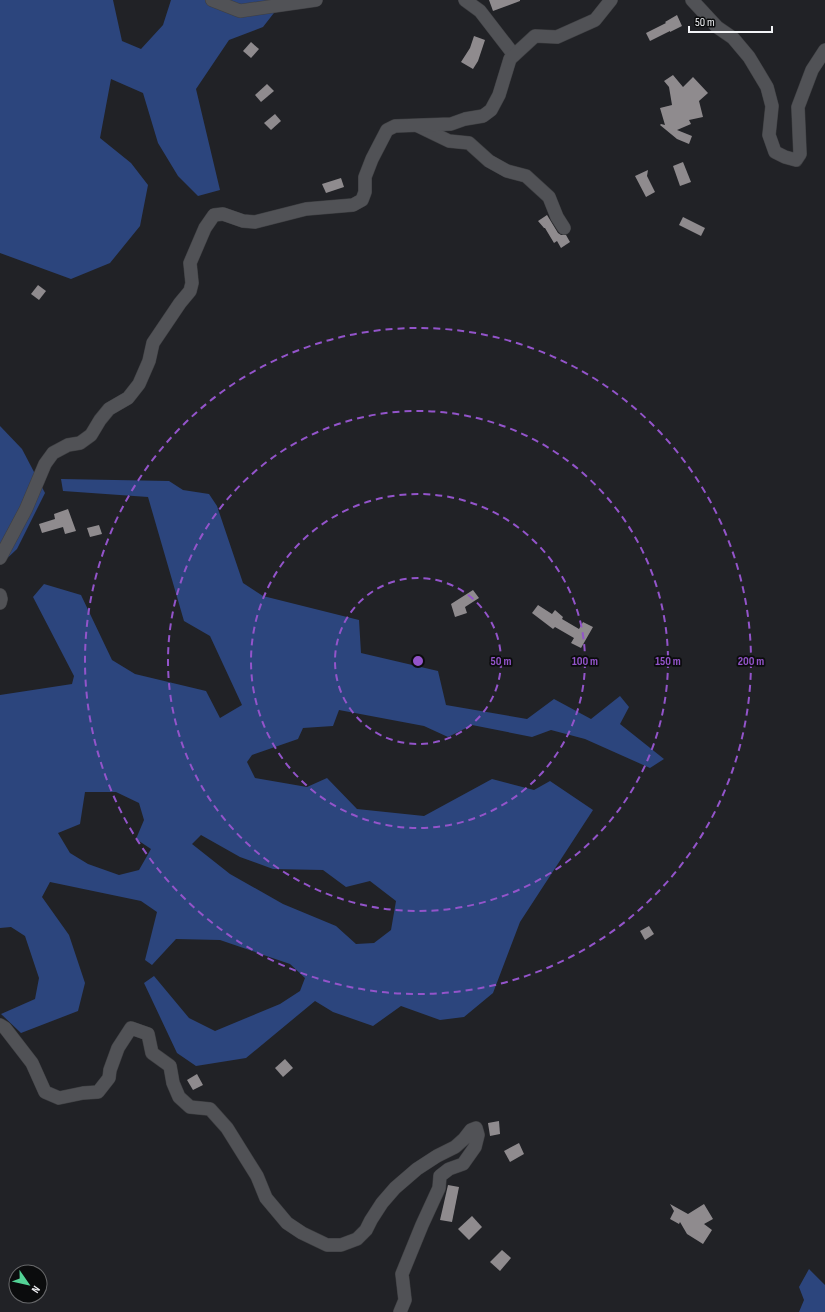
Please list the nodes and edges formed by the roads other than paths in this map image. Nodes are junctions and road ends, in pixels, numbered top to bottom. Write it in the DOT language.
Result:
graph roads {
  1 [pos="212,0"];
  2 [pos="316,0"];
  3 [pos="464,0"];
  4 [pos="611,0"];
  5 [pos="692,0"];
  6 [pos="825,50"];
  7 [pos="514,55"];
  8 [pos="416,125"];
  9 [pos="564,228"];
  10 [pos="0,558"];
  11 [pos="0,595"];
  12 [pos="0,603"];
  13 [pos="0,1025"];
  14 [pos="400,1312"];
  1 -- 2 [label="street"];
  3 -- 7 [label="street"];
  4 -- 7 [label="street"];
  5 -- 6 [label="street"];
  7 -- 8 [label="street"];
  8 -- 9 [label="street"];
  8 -- 10 [label="street"];
  11 -- 12 [label="street"];
  13 -- 14 [label="street"];
}
